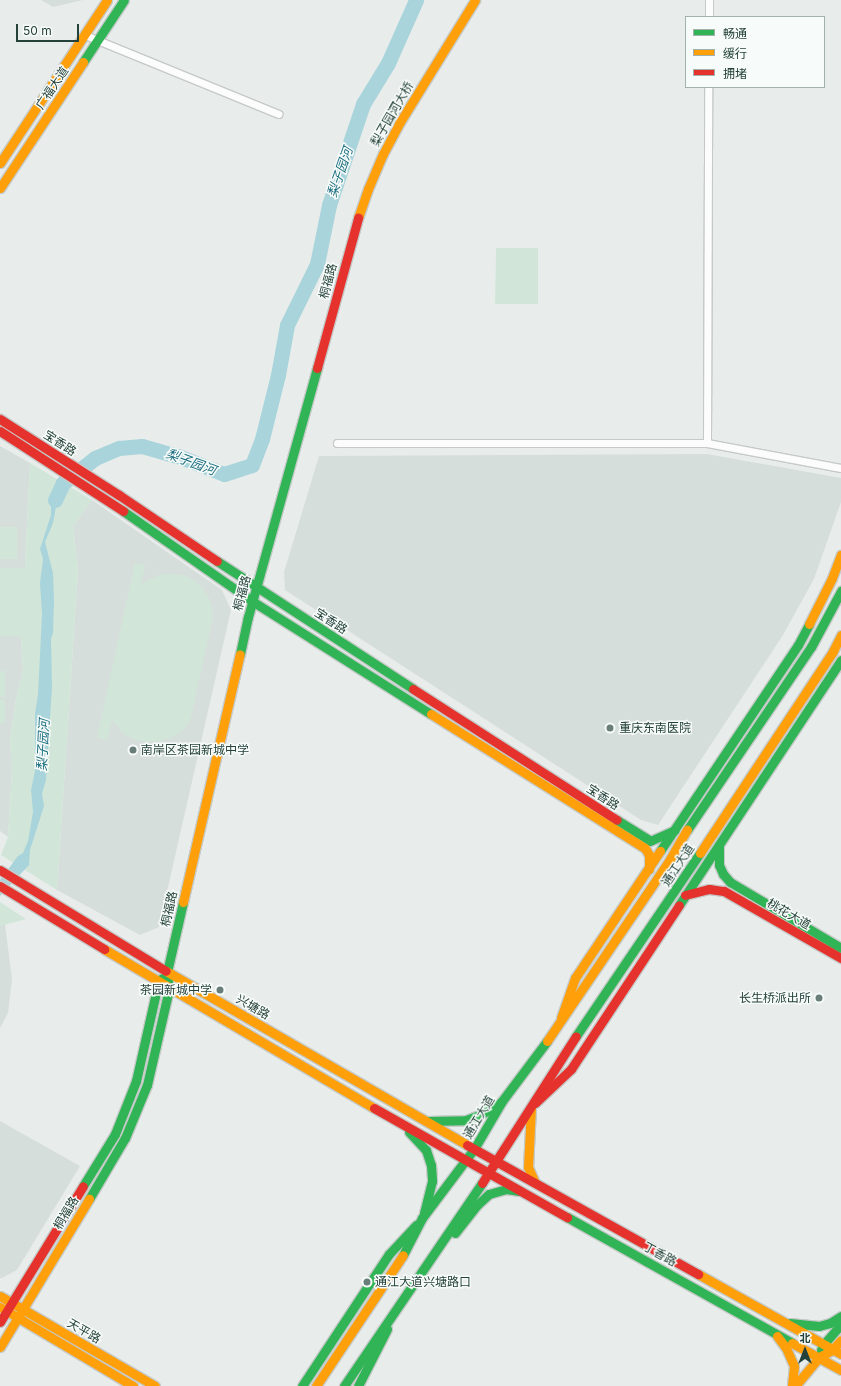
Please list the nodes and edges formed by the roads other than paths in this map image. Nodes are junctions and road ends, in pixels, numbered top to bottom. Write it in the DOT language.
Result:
graph roads {
  1 [pos="107,0"];
  2 [pos="124,0"];
  3 [pos="475,0"];
  4 [pos="709,0"];
  5 [pos="709,16"];
  6 [pos="85,35"];
  7 [pos="98,40"];
  8 [pos="708,88"];
  9 [pos="279,114"];
  10 [pos="0,163"];
  11 [pos="0,188"];
  12 [pos="356,225"];
  13 [pos="0,419"];
  14 [pos="0,431"];
  15 [pos="337,443"];
  16 [pos="707,443"];
  17 [pos="841,468"];
  18 [pos="841,555"];
  19 [pos="256,587"];
  20 [pos="841,591"];
  21 [pos="252,601"];
  22 [pos="841,635"];
  23 [pos="841,660"];
  24 [pos="675,830"];
  25 [pos="648,845"];
  26 [pos="719,846"];
  27 [pos="0,870"];
  28 [pos="648,870"];
  29 [pos="0,886"];
  30 [pos="685,895"];
  31 [pos="841,948"];
  32 [pos="841,958"];
  33 [pos="167,972"];
  34 [pos="158,983"];
  35 [pos="169,989"];
  36 [pos="557,1028"];
  37 [pos="502,1101"];
  38 [pos="531,1107"];
  39 [pos="396,1120"];
  40 [pos="426,1121"];
  41 [pos="474,1149"];
  42 [pos="466,1161"];
  43 [pos="496,1162"];
  44 [pos="489,1172"];
  45 [pos="534,1183"];
  46 [pos="526,1193"];
  47 [pos="422,1218"];
  48 [pos="433,1256"];
  49 [pos="0,1296"];
  50 [pos="402,1301"];
  51 [pos="6,1307"];
  52 [pos="19,1312"];
  53 [pos="841,1316"];
  54 [pos="0,1322"];
  55 [pos="783,1322"];
  56 [pos="841,1324"];
  57 [pos="775,1332"];
  58 [pos="841,1340"];
  59 [pos="823,1345"];
  60 [pos="0,1347"];
  61 [pos="832,1350"];
  62 [pos="841,1354"];
  63 [pos="819,1357"];
  64 [pos="841,1370"];
  65 [pos="133,1386"];
  66 [pos="155,1386"];
  67 [pos="302,1386"];
  68 [pos="316,1386"];
  69 [pos="344,1386"];
  70 [pos="358,1386"];
  71 [pos="793,1386"];
  1 -- 6 [label="street, 广福大道"];
  2 -- 7 [label="street, 广福大道"];
  3 -- 12 [label="street, 梨子园河大桥"];
  4 -- 5 [label="street"];
  6 -- 7 [label="street"];
  6 -- 10 [label="street, 广福大道"];
  7 -- 9 [label="street"];
  7 -- 11 [label="street, 广福大道"];
  8 -- 16 [label="street"];
  12 -- 19 [label="street, 桐福路"];
  13 -- 19 [label="street, 宝香路"];
  14 -- 21 [label="street, 宝香路"];
  15 -- 16 [label="street"];
  16 -- 17 [label="street"];
  18 -- 24 [label="street, 通江大道"];
  19 -- 21 [label="street, 桐福路"];
  19 -- 25 [label="street, 宝香路"];
  20 -- 36 [label="street, 通江大道"];
  21 -- 25 [label="street, 宝香路"];
  21 -- 33 [label="street, 桐福路"];
  22 -- 38 [label="street, 通江大道"];
  23 -- 26 [label="street, 通江大道"];
  24 -- 25 [label="street"];
  24 -- 28 [label="street, 通江大道"];
  25 -- 28 [label="street"];
  26 -- 30 [label="street, 通江大道"];
  26 -- 31 [label="street, 桃花大道"];
  27 -- 33 [label="street, 兴塘路"];
  28 -- 36 [label="street, 通江大道"];
  29 -- 34 [label="street"];
  30 -- 32 [label="street, 桃花大道"];
  30 -- 38 [label="street, 通江大道"];
  33 -- 34 [label="street, 桐福路"];
  33 -- 35 [label="street, 桐福路"];
  33 -- 40 [label="street, 兴塘路"];
  34 -- 35 [label="street"];
  34 -- 51 [label="street, 桐福路"];
  35 -- 39 [label="street"];
  35 -- 52 [label="street, 桐福路"];
  36 -- 37 [label="street, 通江大道"];
  37 -- 40 [label="street"];
  37 -- 41 [label="street, 通江大道"];
  38 -- 43 [label="street, 通江大道"];
  38 -- 45 [label="street"];
  39 -- 42 [label="street"];
  39 -- 47 [label="street"];
  40 -- 41 [label="street, 兴塘路"];
  41 -- 42 [label="street, 通江大道"];
  41 -- 43 [label="street, 兴塘路"];
  42 -- 44 [label="street, 丁香路"];
  42 -- 47 [label="street, 通江大道"];
  43 -- 44 [label="street, 通江大道"];
  43 -- 45 [label="street, 丁香路"];
  44 -- 46 [label="street, 丁香路"];
  44 -- 48 [label="street, 通江大道"];
  45 -- 55 [label="street, 丁香路"];
  46 -- 48 [label="street"];
  46 -- 57 [label="street, 丁香路"];
  47 -- 67 [label="street, 通江大道"];
  47 -- 68 [label="street, 通江大道"];
  48 -- 50 [label="street, 通江大道"];
  49 -- 51 [label="street, 天平路"];
  50 -- 69 [label="street, 通江大道"];
  50 -- 70 [label="street, 通江大道"];
  51 -- 52 [label="street, 天平路"];
  51 -- 54 [label="street, 桐福路"];
  52 -- 60 [label="street, 桐福路"];
  52 -- 65 [label="street, 天平路"];
  52 -- 66 [label="street, 天平路"];
  53 -- 55 [label="street"];
  55 -- 59 [label="street, 丁香路"];
  56 -- 59 [label="street"];
  57 -- 63 [label="street, 丁香路"];
  57 -- 71 [label="street"];
  58 -- 61 [label="street"];
  59 -- 61 [label="street, 丁香路"];
  59 -- 63 [label="street"];
  61 -- 62 [label="street, 丁香路"];
  61 -- 63 [label="street"];
  63 -- 64 [label="street, 丁香路"];
  63 -- 71 [label="street"];
}
